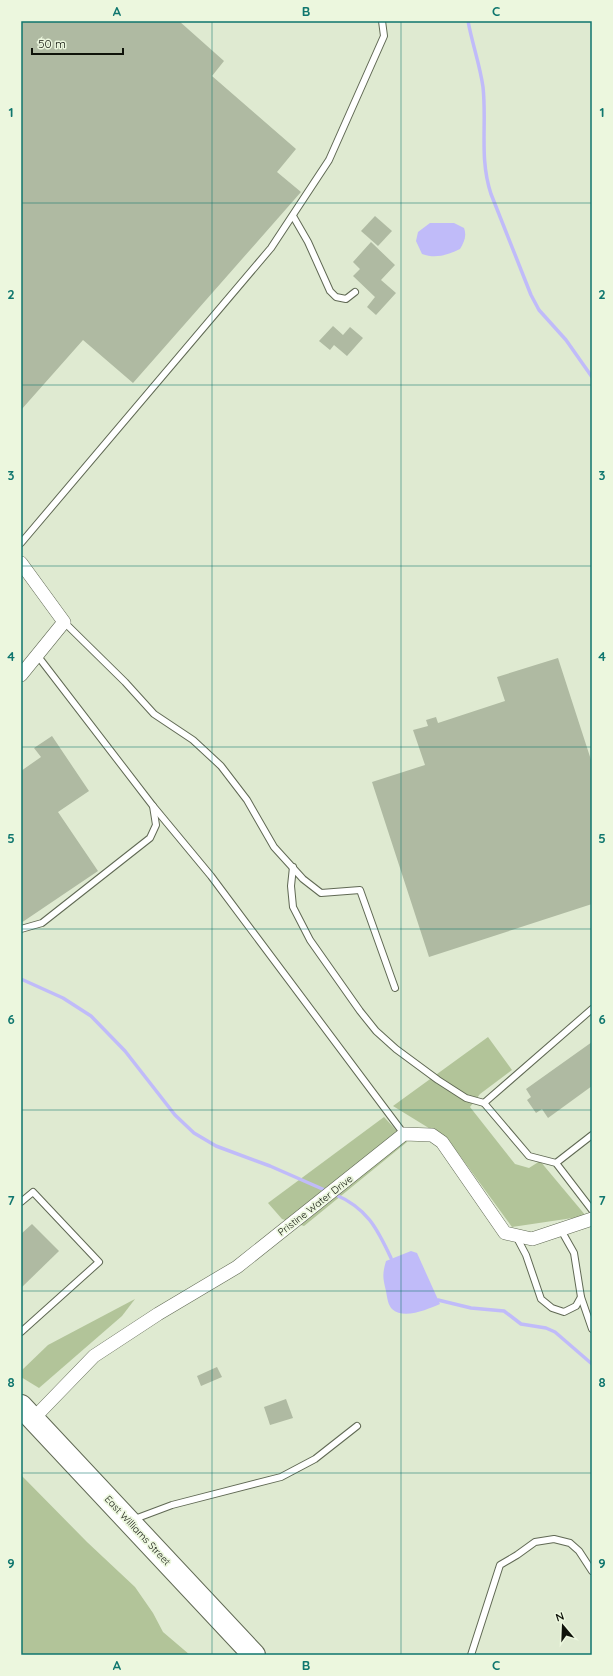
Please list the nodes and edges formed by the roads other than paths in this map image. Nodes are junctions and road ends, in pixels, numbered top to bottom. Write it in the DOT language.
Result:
graph roads {
  1 [pos="382,21"];
  2 [pos="293,216"];
  3 [pos="355,292"];
  4 [pos="21,543"];
  5 [pos="21,563"];
  6 [pos="64,622"];
  7 [pos="37,655"];
  8 [pos="21,675"];
  9 [pos="153,806"];
  10 [pos="293,868"];
  11 [pos="21,929"];
  12 [pos="395,988"];
  13 [pos="592,1009"];
  14 [pos="484,1103"];
  15 [pos="404,1134"];
  16 [pos="592,1135"];
  17 [pos="556,1163"];
  18 [pos="21,1202"];
  19 [pos="592,1210"];
  20 [pos="592,1219"];
  21 [pos="561,1230"];
  22 [pos="515,1235"];
  23 [pos="581,1297"];
  24 [pos="592,1329"];
  25 [pos="21,1332"];
  26 [pos="27,1412"];
  27 [pos="358,1426"];
  28 [pos="129,1521"];
  29 [pos="592,1571"];
  30 [pos="254,1655"];
  31 [pos="471,1655"];
  1 -- 2 [label="lane"];
  2 -- 3 [label="lane"];
  2 -- 4 [label="lane"];
  5 -- 6 [label="street"];
  6 -- 7 [label="street"];
  6 -- 10 [label="lane"];
  7 -- 8 [label="street"];
  7 -- 9 [label="lane"];
  9 -- 11 [label="lane"];
  9 -- 15 [label="lane"];
  10 -- 12 [label="lane"];
  10 -- 14 [label="lane"];
  13 -- 14 [label="lane"];
  14 -- 17 [label="lane"];
  15 -- 22 [label="street"];
  15 -- 26 [label="street, Pristine Water Drive"];
  16 -- 17 [label="lane"];
  17 -- 19 [label="lane"];
  18 -- 25 [label="lane"];
  20 -- 21 [label="street"];
  21 -- 22 [label="street"];
  21 -- 23 [label="lane"];
  22 -- 23 [label="lane"];
  23 -- 24 [label="lane"];
  26 -- 28 [label="highway, East Williams Street"];
  27 -- 28 [label="lane"];
  28 -- 30 [label="highway, East Williams Street"];
  29 -- 31 [label="lane"];
}
